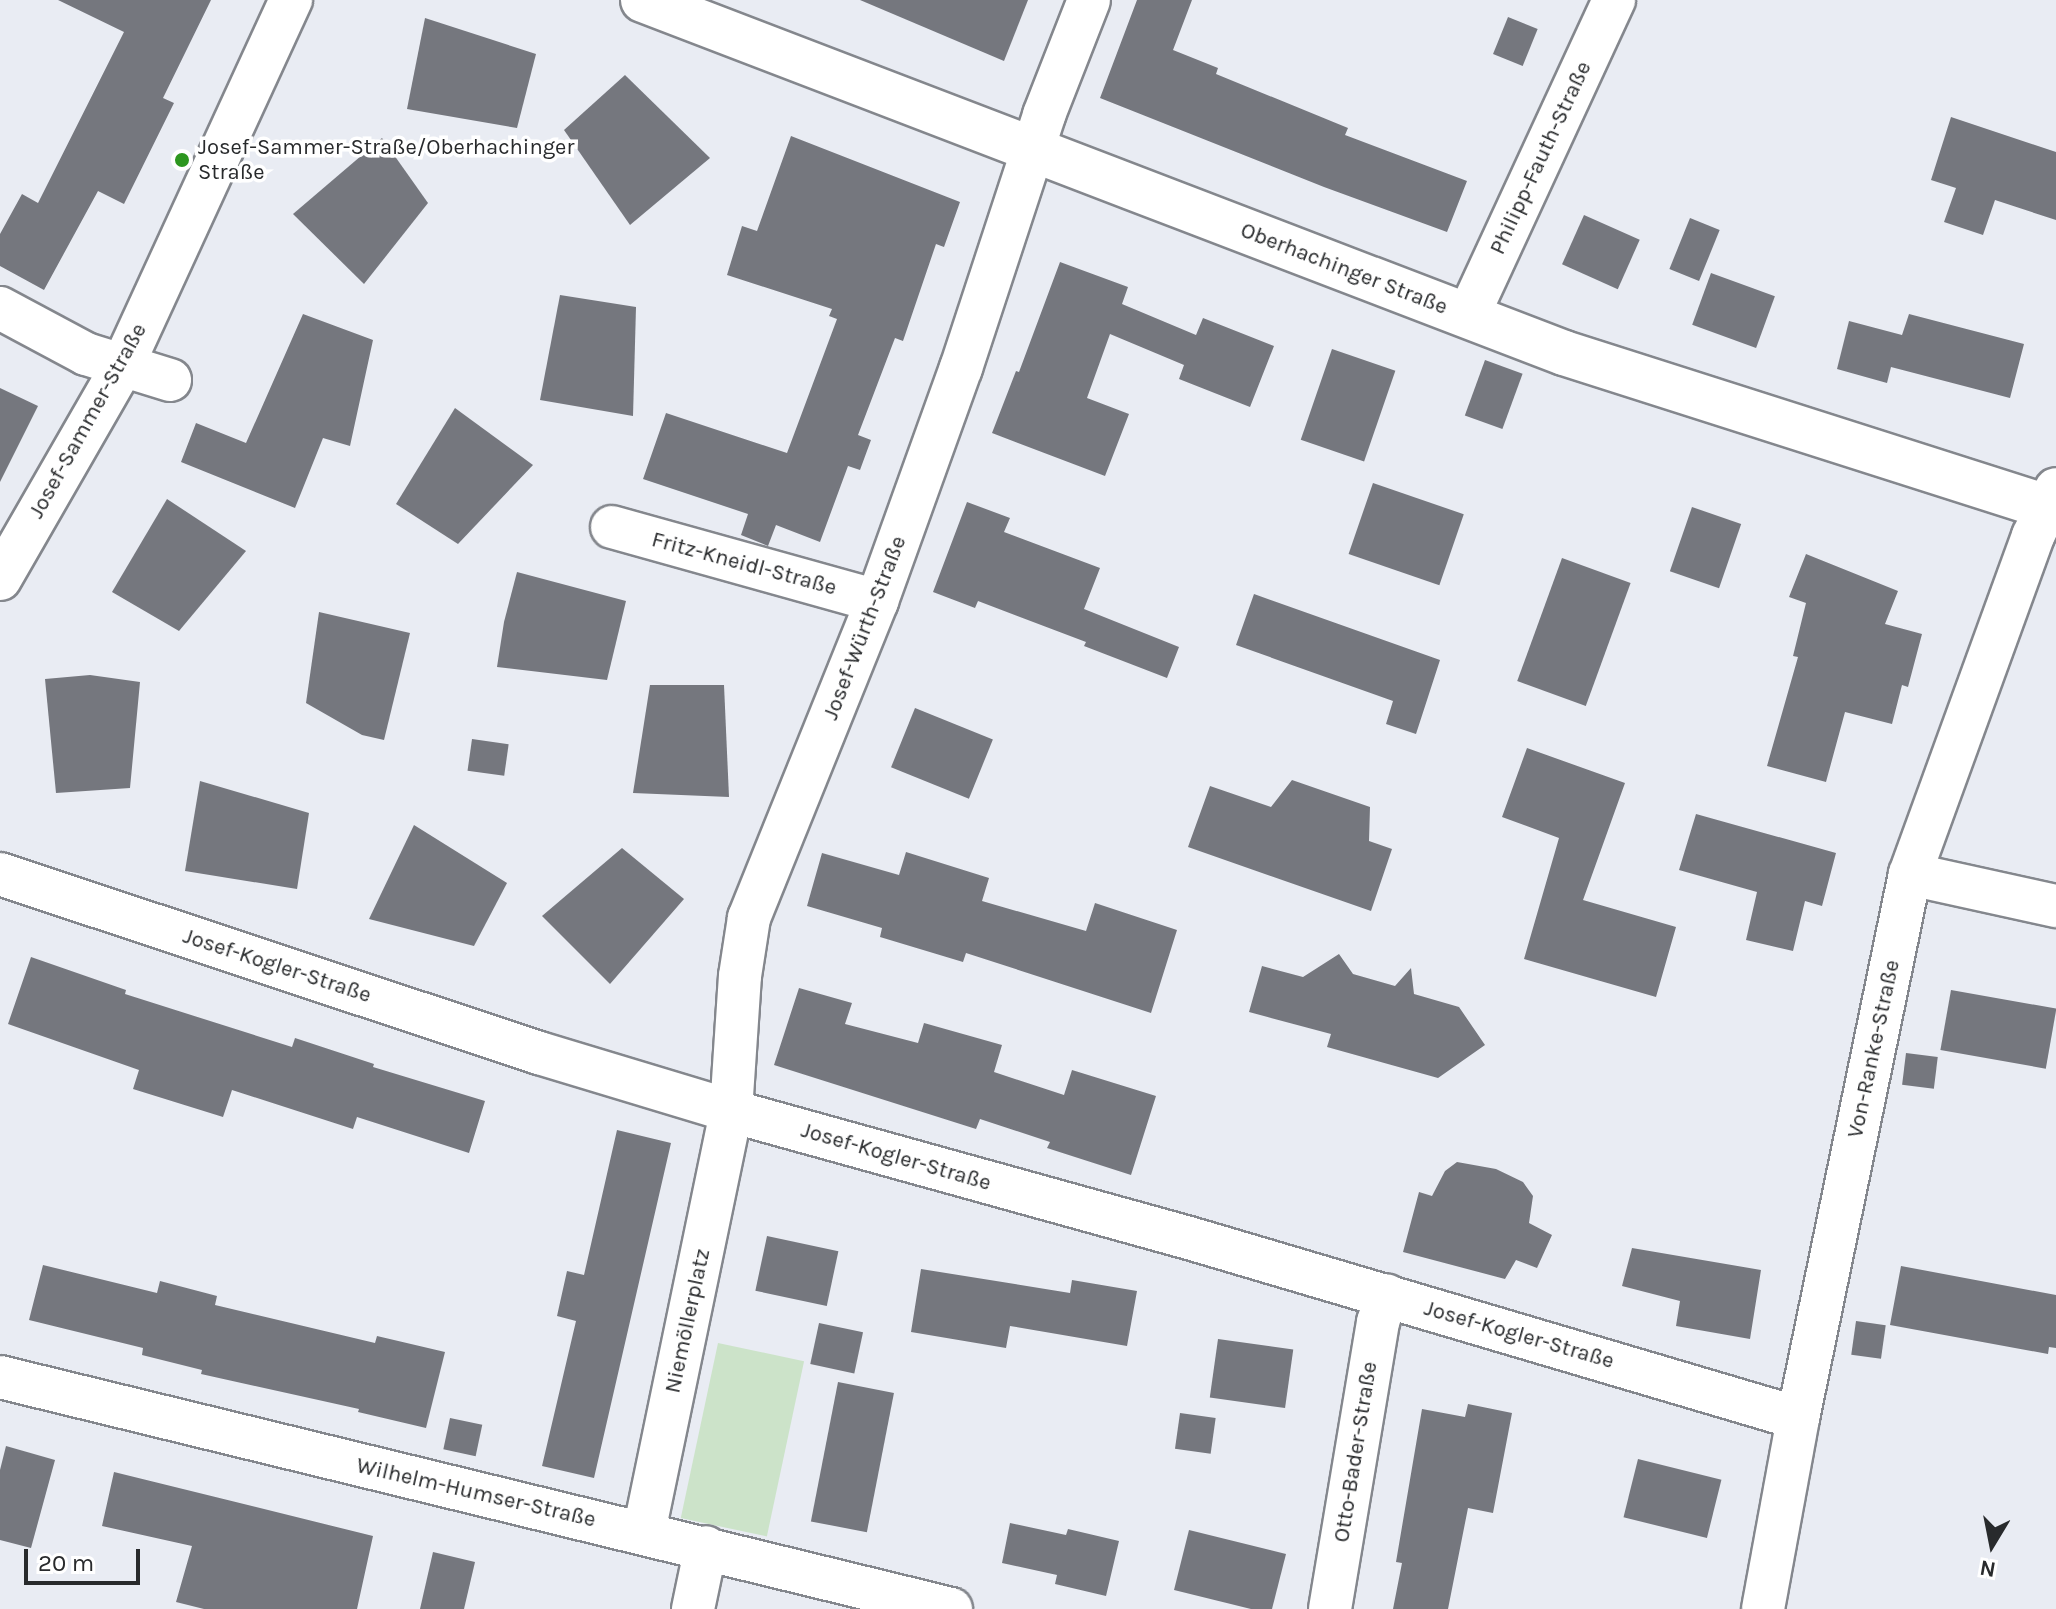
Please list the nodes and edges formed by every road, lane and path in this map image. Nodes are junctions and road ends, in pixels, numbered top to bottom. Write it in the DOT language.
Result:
graph roads {
  1 [pos="291,0"];
  2 [pos="643,0"];
  3 [pos="1089,0"];
  4 [pos="1614,0"];
  5 [pos="1034,151"];
  6 [pos="0,308"];
  7 [pos="1468,316"];
  8 [pos="123,365"];
  9 [pos="170,380"];
  10 [pos="2053,502"];
  11 [pos="612,527"];
  12 [pos="0,579"];
  13 [pos="877,601"];
  14 [pos="0,874"];
  15 [pos="1910,874"];
  16 [pos="2056,906"];
  17 [pos="731,1111"];
  18 [pos="1387,1296"];
  19 [pos="0,1377"];
  20 [pos="1798,1418"];
  21 [pos="644,1532"];
  22 [pos="706,1547"];
  23 [pos="693,1609"];
  24 [pos="951,1609"];
  25 [pos="1330,1609"];
  26 [pos="1763,1609"];
  1 -- 8 [label="street, Josef-Sammer-Straße"];
  2 -- 5 [label="main road, Oberhachinger Straße"];
  3 -- 5 [label="street, Josef-Würth-Straße"];
  4 -- 7 [label="street, Philipp-Fauth-Straße"];
  5 -- 7 [label="main road, Oberhachinger Straße"];
  5 -- 13 [label="street, Josef-Würth-Straße"];
  6 -- 8 [label="street"];
  7 -- 10 [label="main road, Oberhachinger Straße"];
  8 -- 9 [label="street"];
  8 -- 12 [label="street, Josef-Sammer-Straße"];
  10 -- 15 [label="street, Von-Ranke-Straße"];
  11 -- 13 [label="street, Fritz-Kneidl-Straße"];
  13 -- 17 [label="street, Josef-Würth-Straße"];
  14 -- 17 [label="street, Josef-Kogler-Straße"];
  15 -- 16 [label="street"];
  15 -- 20 [label="street, Von-Ranke-Straße"];
  17 -- 18 [label="street, Josef-Kogler-Straße"];
  17 -- 21 [label="street, Niemöllerplatz"];
  18 -- 20 [label="street, Josef-Kogler-Straße"];
  18 -- 25 [label="street, Otto-Bader-Straße"];
  19 -- 21 [label="street, Wilhelm-Humser-Straße"];
  20 -- 26 [label="street, Von-Ranke-Straße"];
  21 -- 22 [label="street, Wilhelm-Humser-Straße"];
  22 -- 23 [label="street"];
  22 -- 24 [label="street, Wilhelm-Humser-Straße"];
}
